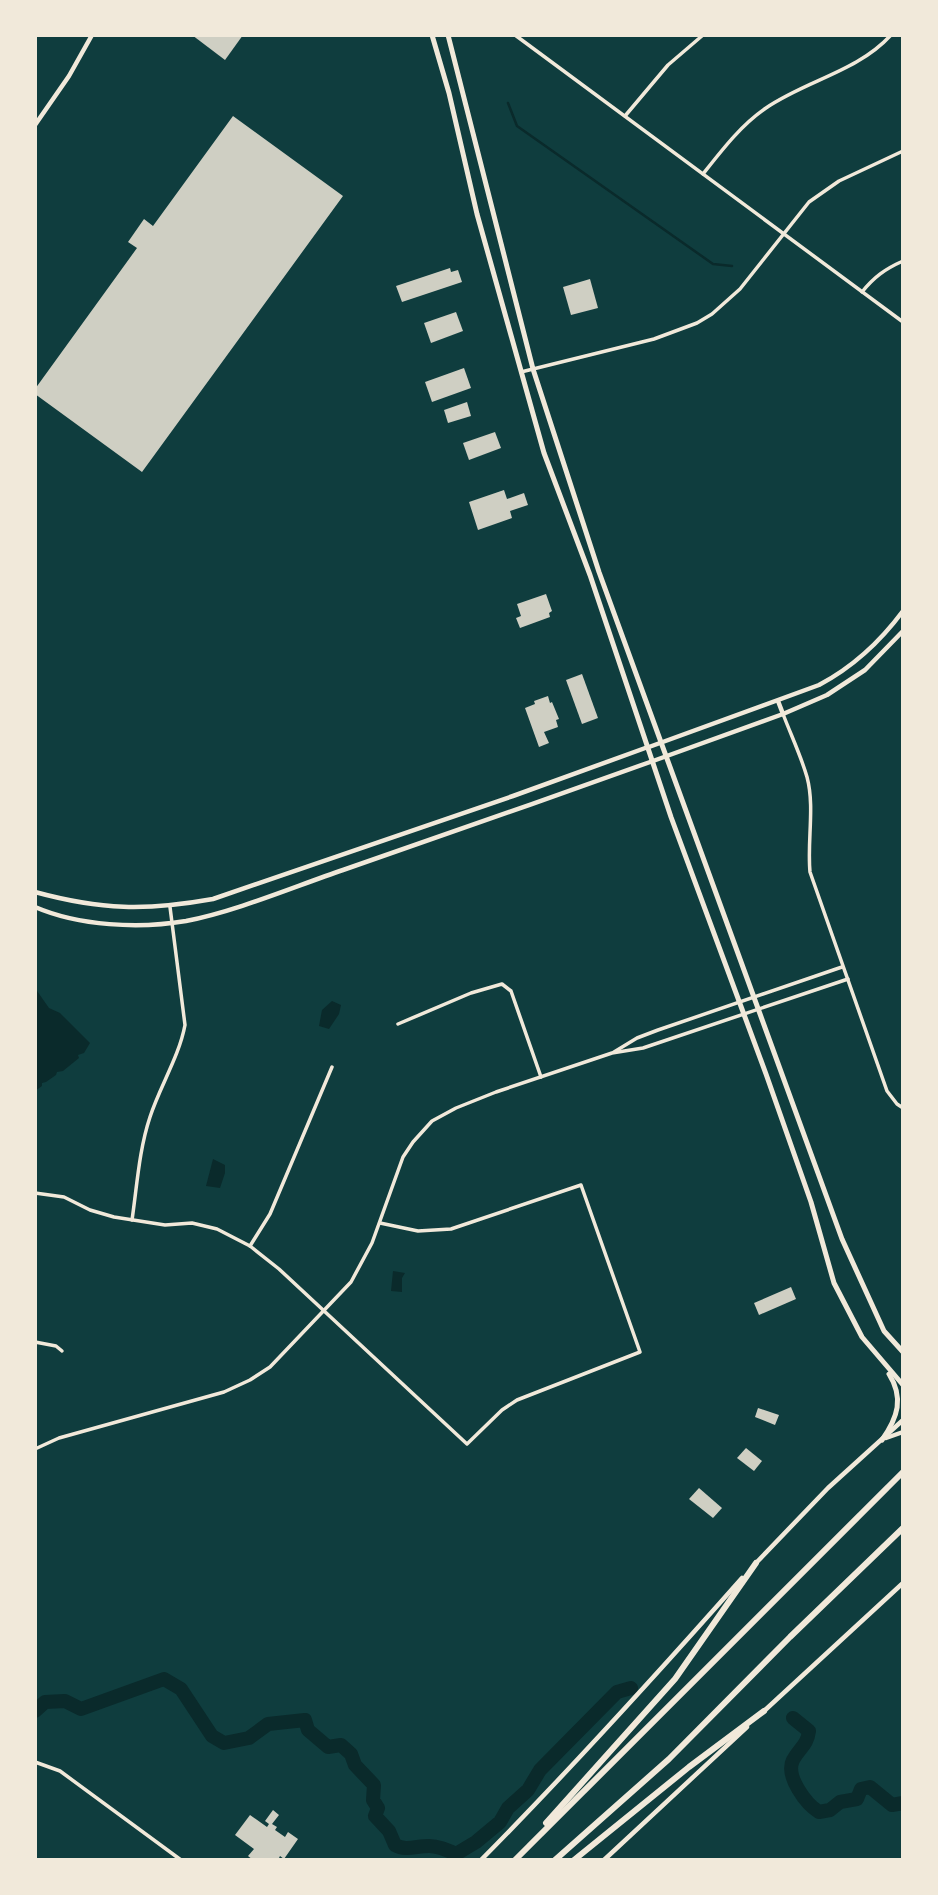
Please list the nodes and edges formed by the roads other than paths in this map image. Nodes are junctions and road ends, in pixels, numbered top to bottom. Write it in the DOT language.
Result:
graph roads {
  1 [pos="92,35"];
  2 [pos="432,35"];
  3 [pos="447,35"];
  4 [pos="514,35"];
  5 [pos="703,35"];
  6 [pos="891,35"];
  7 [pos="461,90"];
  8 [pos="449,93"];
  9 [pos="625,116"];
  10 [pos="35,125"];
  11 [pos="903,151"];
  12 [pos="703,174"];
  13 [pos="783,233"];
  14 [pos="903,261"];
  15 [pos="862,292"];
  16 [pos="903,322"];
  17 [pos="533,369"];
  18 [pos="521,372"];
  19 [pos="599,572"];
  20 [pos="590,575"];
  21 [pos="604,584"];
  22 [pos="593,587"];
  23 [pos="903,611"];
  24 [pos="903,631"];
  25 [pos="778,701"];
  26 [pos="783,714"];
  27 [pos="661,742"];
  28 [pos="649,747"];
  29 [pos="667,756"];
  30 [pos="653,761"];
  31 [pos="35,892"];
  32 [pos="35,907"];
  33 [pos="170,907"];
  34 [pos="173,922"];
  35 [pos="843,967"];
  36 [pos="848,979"];
  37 [pos="754,996"];
  38 [pos="739,1001"];
  39 [pos="758,1009"];
  40 [pos="744,1014"];
  41 [pos="677,1023"];
  42 [pos="398,1024"];
  43 [pos="681,1035"];
  44 [pos="612,1054"];
  45 [pos="332,1067"];
  46 [pos="541,1077"];
  47 [pos="903,1108"];
  48 [pos="35,1193"];
  49 [pos="827,1198"];
  50 [pos="811,1202"];
  51 [pos="132,1220"];
  52 [pos="380,1223"];
  53 [pos="250,1245"];
  54 [pos="325,1311"];
  55 [pos="35,1342"];
  56 [pos="62,1351"];
  57 [pos="903,1352"];
  58 [pos="882,1362"];
  59 [pos="903,1385"];
  60 [pos="903,1420"];
  61 [pos="903,1432"];
  62 [pos="882,1440"];
  63 [pos="35,1449"];
  64 [pos="903,1472"];
  65 [pos="903,1528"];
  66 [pos="755,1563"];
  67 [pos="903,1583"];
  68 [pos="764,1711"];
  69 [pos="35,1762"];
  70 [pos="180,1860"];
  71 [pos="481,1860"];
  72 [pos="514,1860"];
  73 [pos="555,1860"];
  74 [pos="574,1860"];
  75 [pos="604,1860"];
  1 -- 10 [label="main road"];
  2 -- 8 [label="main road"];
  3 -- 7 [label="main road"];
  4 -- 9 [label="street"];
  5 -- 9 [label="street"];
  6 -- 12 [label="street"];
  7 -- 8 [label="main road"];
  7 -- 17 [label="main road"];
  8 -- 18 [label="main road"];
  9 -- 12 [label="street"];
  11 -- 13 [label="street"];
  12 -- 13 [label="street"];
  13 -- 15 [label="street"];
  13 -- 17 [label="street"];
  14 -- 15 [label="street"];
  15 -- 16 [label="street"];
  17 -- 18 [label="street"];
  17 -- 19 [label="main road"];
  18 -- 20 [label="main road"];
  19 -- 20 [label="main road"];
  19 -- 21 [label="main road"];
  20 -- 22 [label="main road"];
  21 -- 22 [label="main road"];
  21 -- 27 [label="main road"];
  22 -- 28 [label="main road"];
  23 -- 25 [label="main road"];
  24 -- 26 [label="main road"];
  25 -- 26 [label="main road"];
  25 -- 27 [label="main road"];
  26 -- 29 [label="main road"];
  26 -- 35 [label="street"];
  27 -- 28 [label="main road"];
  27 -- 29 [label="main road"];
  28 -- 30 [label="main road"];
  28 -- 33 [label="main road"];
  29 -- 30 [label="main road"];
  29 -- 37 [label="main road"];
  30 -- 34 [label="main road"];
  30 -- 38 [label="main road"];
  31 -- 33 [label="main road"];
  32 -- 34 [label="main road"];
  33 -- 34 [label="street"];
  34 -- 51 [label="street"];
  35 -- 36 [label="street"];
  35 -- 37 [label="street"];
  36 -- 39 [label="street"];
  36 -- 47 [label="street"];
  37 -- 38 [label="street"];
  37 -- 39 [label="main road"];
  38 -- 40 [label="main road"];
  38 -- 41 [label="street"];
  39 -- 40 [label="street"];
  39 -- 49 [label="main road"];
  40 -- 43 [label="street"];
  40 -- 50 [label="main road"];
  41 -- 43 [label="street"];
  41 -- 44 [label="street"];
  42 -- 46 [label="street"];
  43 -- 44 [label="street"];
  44 -- 46 [label="street"];
  45 -- 53 [label="street"];
  46 -- 52 [label="street"];
  48 -- 51 [label="street"];
  49 -- 50 [label="main road"];
  49 -- 57 [label="main road"];
  50 -- 58 [label="main road"];
  51 -- 53 [label="street"];
  52 -- 54 [label="street"];
  52 -- 54 [label="street"];
  53 -- 54 [label="street"];
  54 -- 63 [label="street"];
  55 -- 56 [label="street"];
  58 -- 59 [label="main road"];
  58 -- 62 [label="main road"];
  60 -- 62 [label="main road"];
  61 -- 62 [label="main road"];
  62 -- 66 [label="main road"];
  64 -- 72 [label="highway"];
  65 -- 73 [label="highway"];
  66 -- 71 [label="main road"];
  66 -- 72 [label="highway"];
  67 -- 68 [label="main road"];
  68 -- 74 [label="highway"];
  68 -- 75 [label="main road"];
  69 -- 70 [label="street"];
}
